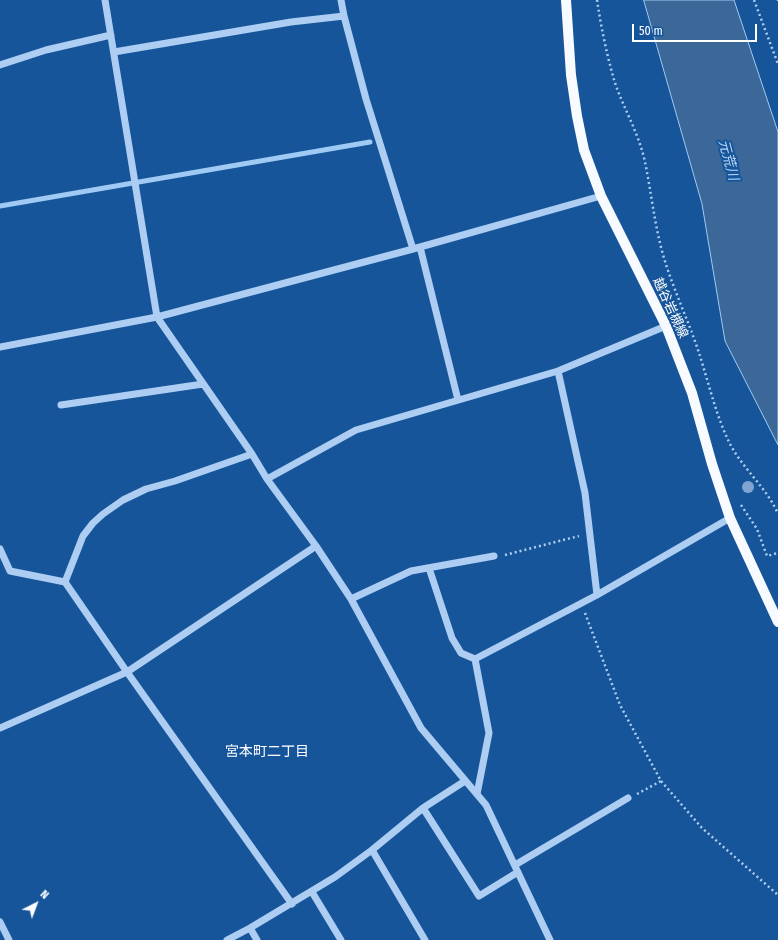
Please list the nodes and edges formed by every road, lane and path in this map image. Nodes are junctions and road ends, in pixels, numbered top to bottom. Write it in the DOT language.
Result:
graph roads {
  1 [pos="105,0"];
  2 [pos="341,0"];
  3 [pos="566,0"];
  4 [pos="597,0"];
  5 [pos="754,0"];
  6 [pos="344,16"];
  7 [pos="111,35"];
  8 [pos="114,52"];
  9 [pos="778,64"];
  10 [pos="0,65"];
  11 [pos="601,196"];
  12 [pos="416,248"];
  13 [pos="157,317"];
  14 [pos="666,326"];
  15 [pos="0,347"];
  16 [pos="558,371"];
  17 [pos="203,384"];
  18 [pos="458,400"];
  19 [pos="61,405"];
  20 [pos="252,454"];
  21 [pos="267,479"];
  22 [pos="725,504"];
  23 [pos="778,514"];
  24 [pos="730,518"];
  25 [pos="590,533"];
  26 [pos="316,546"];
  27 [pos="0,549"];
  28 [pos="778,553"];
  29 [pos="494,556"];
  30 [pos="429,568"];
  31 [pos="65,582"];
  32 [pos="597,595"];
  33 [pos="351,599"];
  34 [pos="581,604"];
  35 [pos="778,622"];
  36 [pos="475,659"];
  37 [pos="127,672"];
  38 [pos="0,728"];
  39 [pos="465,781"];
  40 [pos="661,781"];
  41 [pos="477,794"];
  42 [pos="628,798"];
  43 [pos="424,808"];
  44 [pos="372,850"];
  45 [pos="516,869"];
  46 [pos="312,892"];
  47 [pos="778,895"];
  48 [pos="292,904"];
  49 [pos="0,922"];
  50 [pos="250,928"];
  51 [pos="9,940"];
  52 [pos="227,940"];
  53 [pos="257,940"];
  54 [pos="341,940"];
  55 [pos="425,940"];
  56 [pos="550,940"];
  1 -- 7 [label="street"];
  2 -- 6 [label="street"];
  3 -- 11 [label="main road, 越谷岩槻線"];
  4 -- 23 [label="path"];
  5 -- 9 [label="path"];
  6 -- 8 [label="street"];
  6 -- 12 [label="street"];
  7 -- 8 [label="street"];
  7 -- 10 [label="street"];
  8 -- 13 [label="street"];
  11 -- 12 [label="street"];
  11 -- 14 [label="main road, 越谷岩槻線"];
  12 -- 13 [label="street"];
  12 -- 18 [label="street"];
  13 -- 15 [label="street"];
  13 -- 17 [label="street"];
  14 -- 16 [label="street"];
  14 -- 22 [label="main road, 越谷岩槻線"];
  16 -- 18 [label="street"];
  16 -- 25 [label="street"];
  17 -- 19 [label="street"];
  17 -- 20 [label="street"];
  18 -- 21 [label="street"];
  20 -- 21 [label="street"];
  20 -- 31 [label="street"];
  21 -- 26 [label="street"];
  22 -- 24 [label="main road, 越谷岩槻線"];
  22 -- 28 [label="path"];
  24 -- 32 [label="street"];
  24 -- 35 [label="main road, 越谷岩槻線"];
  25 -- 29 [label="path"];
  25 -- 32 [label="street"];
  26 -- 33 [label="street"];
  26 -- 37 [label="street"];
  27 -- 31 [label="street"];
  29 -- 30 [label="street"];
  30 -- 33 [label="street"];
  30 -- 36 [label="street"];
  31 -- 37 [label="street"];
  32 -- 34 [label="street"];
  33 -- 39 [label="street"];
  34 -- 36 [label="street"];
  34 -- 40 [label="path"];
  36 -- 41 [label="street"];
  37 -- 38 [label="street"];
  37 -- 48 [label="street"];
  39 -- 41 [label="street"];
  39 -- 43 [label="street"];
  40 -- 42 [label="path"];
  40 -- 47 [label="path"];
  41 -- 45 [label="street"];
  42 -- 45 [label="street"];
  43 -- 44 [label="street"];
  43 -- 45 [label="street"];
  44 -- 46 [label="street"];
  44 -- 55 [label="street"];
  45 -- 56 [label="street"];
  46 -- 48 [label="street"];
  46 -- 54 [label="street"];
  48 -- 50 [label="street"];
  49 -- 51 [label="street"];
  50 -- 52 [label="street"];
  50 -- 53 [label="street"];
}
